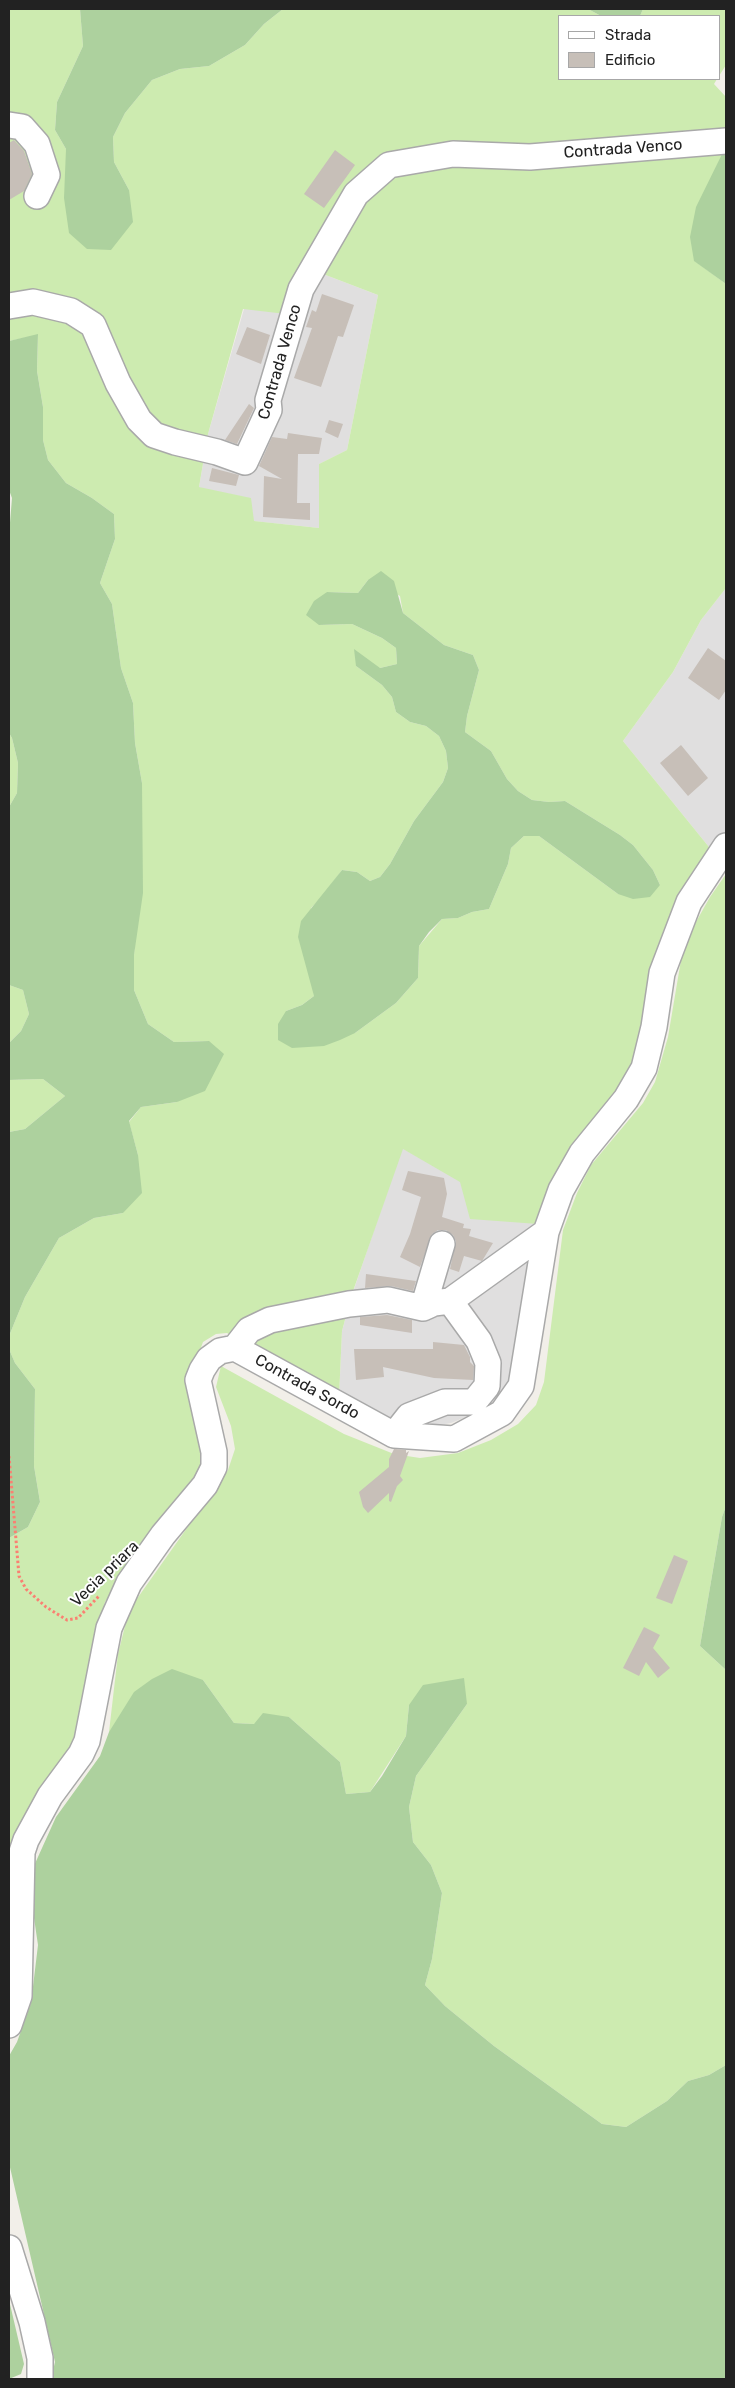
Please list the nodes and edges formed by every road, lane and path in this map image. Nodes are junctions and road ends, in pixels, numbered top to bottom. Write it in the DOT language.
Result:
graph roads {
  1 [pos="9,125"];
  2 [pos="726,141"];
  3 [pos="37,196"];
  4 [pos="9,306"];
  5 [pos="726,846"];
  6 [pos="546,1232"];
  7 [pos="442,1244"];
  8 [pos="450,1301"];
  9 [pos="423,1308"];
  10 [pos="235,1348"];
  11 [pos="394,1435"];
  12 [pos="9,1456"];
  13 [pos="104,1592"];
  14 [pos="9,2025"];
  15 [pos="9,2248"];
  16 [pos="40,2379"];
  1 -- 3 [label="street"];
  2 -- 4 [label="street, Contrada Venco"];
  5 -- 6 [label="street, Contrada Sordo"];
  6 -- 8 [label="street"];
  6 -- 11 [label="street, Contrada Sordo"];
  7 -- 9 [label="street"];
  8 -- 9 [label="street"];
  8 -- 11 [label="street"];
  9 -- 10 [label="street"];
  10 -- 11 [label="street, Contrada Sordo"];
  10 -- 14 [label="street, Contrada Sordo"];
  12 -- 13 [label="path, Vecia priara"];
  15 -- 16 [label="street"];
}
